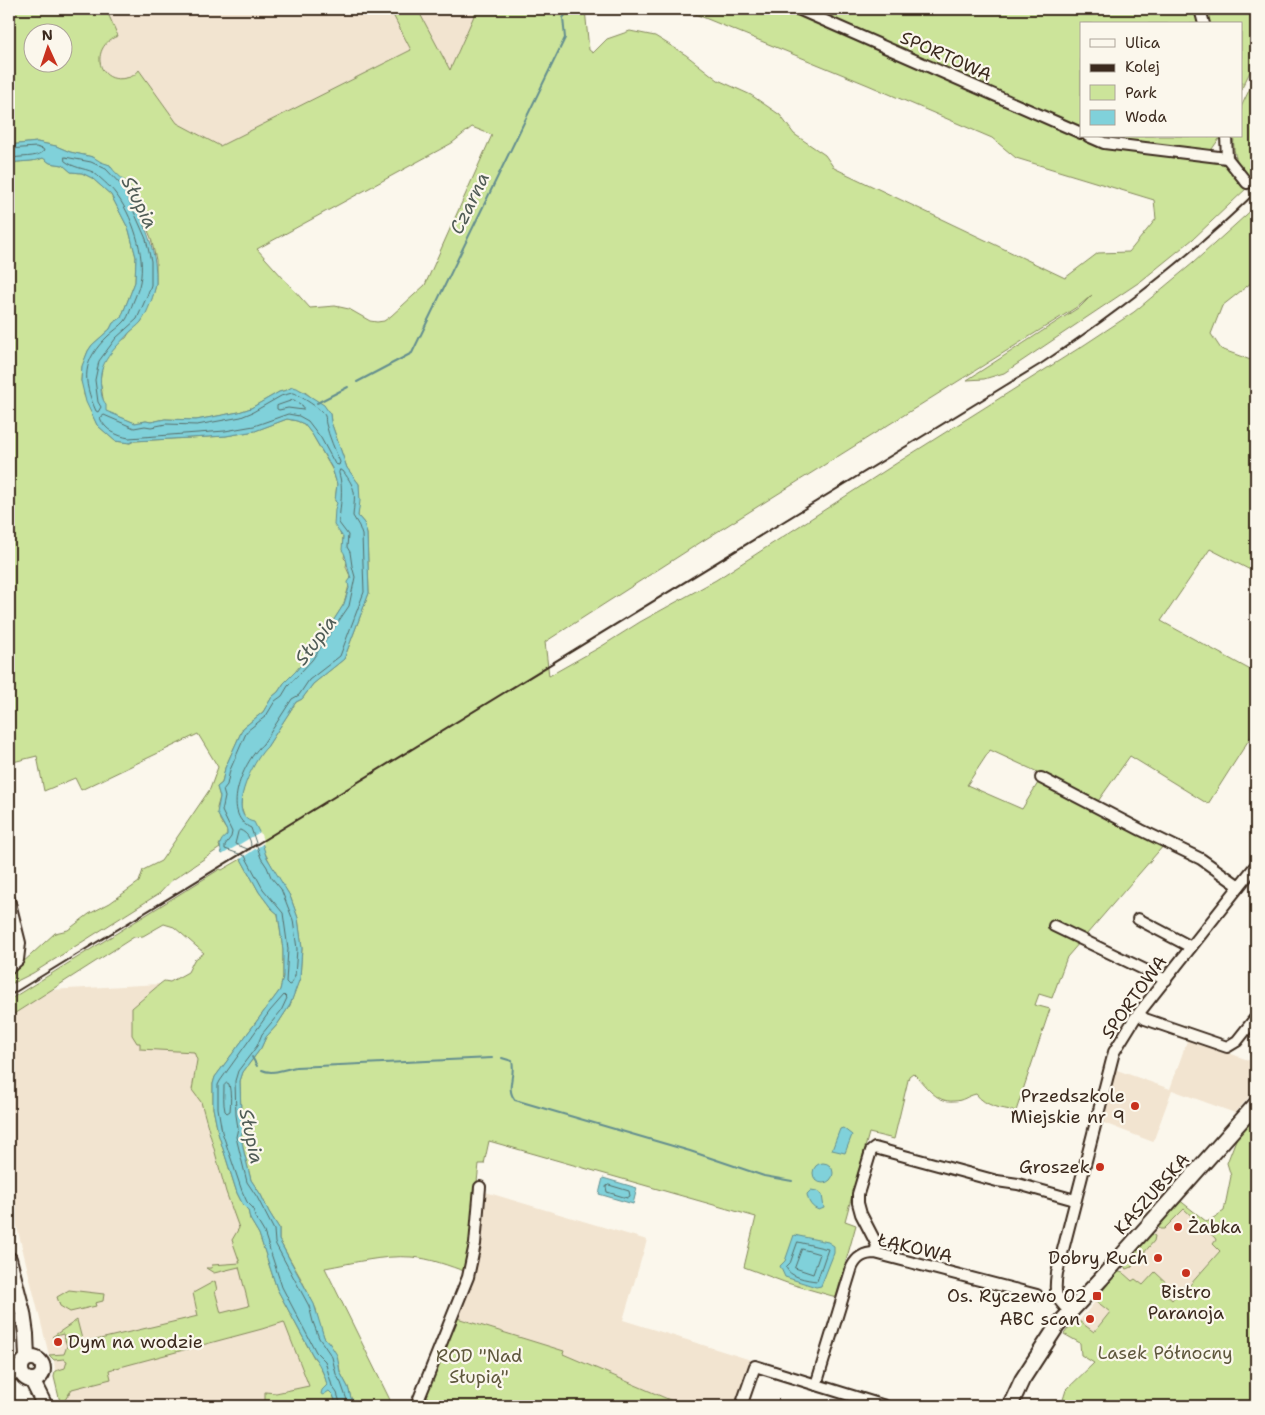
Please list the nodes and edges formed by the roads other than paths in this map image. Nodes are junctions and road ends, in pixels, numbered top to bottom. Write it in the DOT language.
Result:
graph roads {
  1 [pos="798,9"];
  2 [pos="1200,9"];
  3 [pos="1203,22"];
  4 [pos="1080,133"];
  5 [pos="1093,138"];
  6 [pos="1226,138"];
  7 [pos="1227,158"];
  8 [pos="1247,183"];
  9 [pos="1041,778"];
  10 [pos="1254,871"];
  11 [pos="1239,886"];
  12 [pos="9,899"];
  13 [pos="1138,919"];
  14 [pos="1054,926"];
  15 [pos="1191,947"];
  16 [pos="9,968"];
  17 [pos="1166,980"];
  18 [pos="1139,1014"];
  19 [pos="1256,1017"];
  20 [pos="1256,1104"];
  21 [pos="480,1187"];
  22 [pos="1075,1200"];
  23 [pos="875,1253"];
  24 [pos="9,1259"];
  25 [pos="1037,1296"];
  26 [pos="1070,1312"];
  27 [pos="24,1369"];
  28 [pos="816,1385"];
  29 [pos="44,1403"];
  30 [pos="416,1406"];
  31 [pos="740,1406"];
  32 [pos="885,1406"];
  33 [pos="1010,1406"];
  1 -- 4 [label="street, SPORTOWA"];
  2 -- 3 [label="street"];
  5 -- 7 [label="street"];
  6 -- 7 [label="street"];
  7 -- 8 [label="street"];
  9 -- 11 [label="street"];
  10 -- 11 [label="street, SPORTOWA"];
  11 -- 15 [label="street, SPORTOWA"];
  12 -- 16 [label="street"];
  13 -- 15 [label="street"];
  14 -- 17 [label="street"];
  15 -- 17 [label="street, SPORTOWA"];
  17 -- 18 [label="street, SPORTOWA"];
  18 -- 19 [label="street"];
  18 -- 22 [label="street, SPORTOWA"];
  20 -- 26 [label="main road, KASZUBSKA"];
  21 -- 30 [label="street"];
  22 -- 23 [label="street"];
  22 -- 26 [label="street, SPORTOWA"];
  23 -- 25 [label="street, ŁĄKOWA"];
  23 -- 28 [label="street, ŁĄKOWA"];
  24 -- 27 [label="main road"];
  26 -- 33 [label="main road, KASZUBSKA"];
  27 -- 29 [label="main road"];
  28 -- 31 [label="street"];
  28 -- 32 [label="street"];
}
